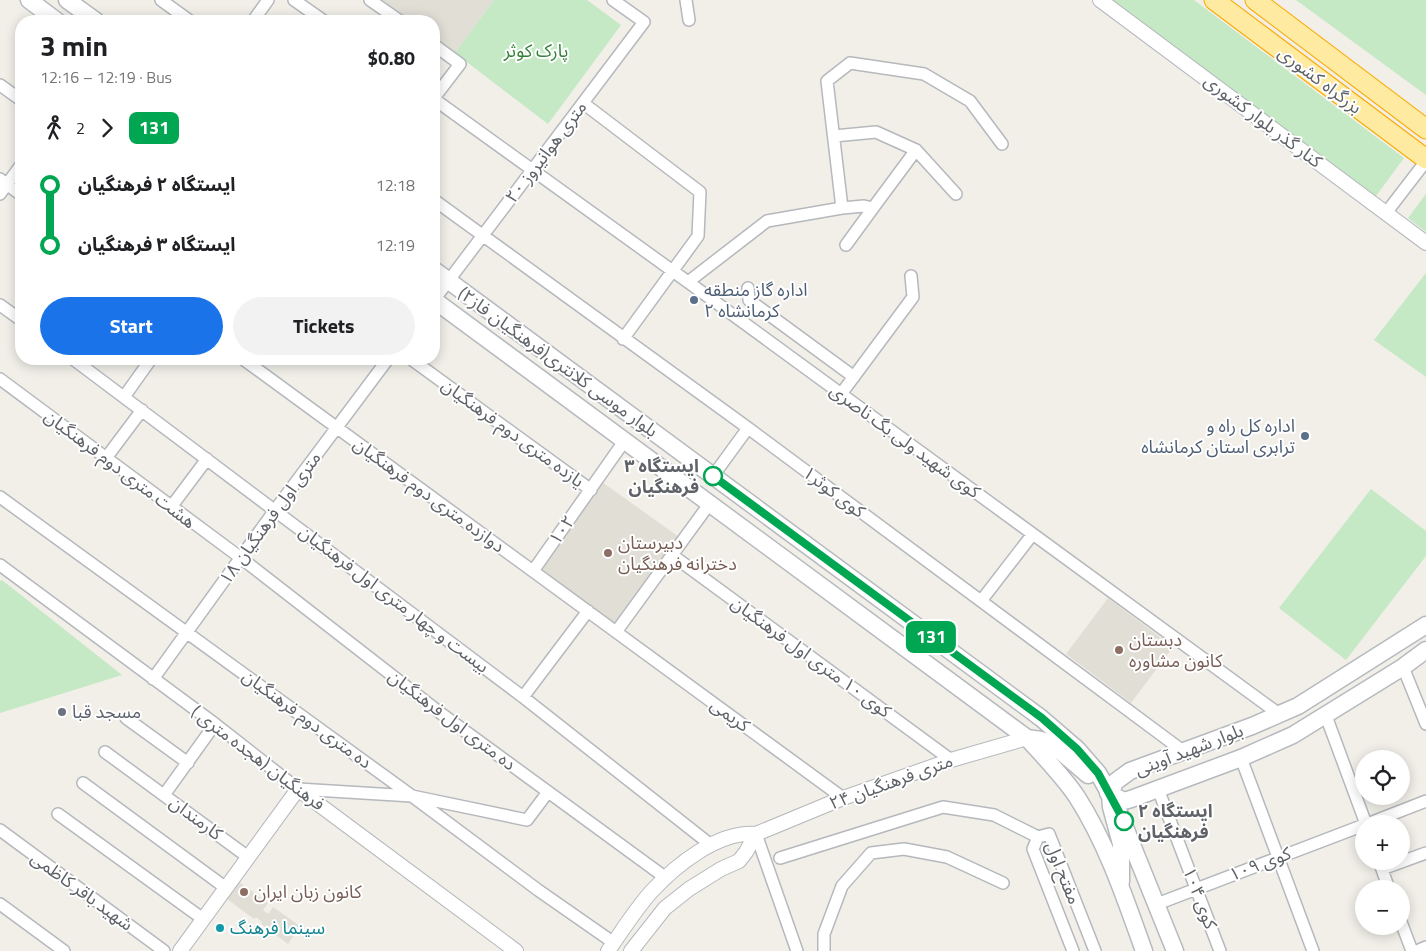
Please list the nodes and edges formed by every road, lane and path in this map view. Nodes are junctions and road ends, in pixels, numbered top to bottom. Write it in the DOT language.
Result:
graph roads {
  1 [pos="29,0"];
  2 [pos="67,0"];
  3 [pos="161,0"];
  4 [pos="268,0"];
  5 [pos="294,0"];
  6 [pos="370,0"];
  7 [pos="613,0"];
  8 [pos="686,0"];
  9 [pos="1100,0"];
  10 [pos="1214,0"];
  11 [pos="1255,0"];
  12 [pos="49,15"];
  13 [pos="88,15"];
  14 [pos="182,15"];
  15 [pos="257,15"];
  16 [pos="315,15"];
  17 [pos="391,15"];
  18 [pos="689,20"];
  19 [pos="440,49"];
  20 [pos="0,85"];
  21 [pos="440,91"];
  22 [pos="15,96"];
  23 [pos="440,103"];
  24 [pos="582,103"];
  25 [pos="1426,129"];
  26 [pos="834,136"];
  27 [pos="1002,144"];
  28 [pos="916,150"];
  29 [pos="1426,160"];
  30 [pos="532,169"];
  31 [pos="15,171"];
  32 [pos="4,182"];
  33 [pos="15,190"];
  34 [pos="0,194"];
  35 [pos="956,194"];
  36 [pos="440,204"];
  37 [pos="842,208"];
  38 [pos="874,208"];
  39 [pos="1386,213"];
  40 [pos="483,236"];
  41 [pos="1426,243"];
  42 [pos="846,245"];
  43 [pos="673,271"];
  44 [pos="440,275"];
  45 [pos="911,276"];
  46 [pos="449,282"];
  47 [pos="688,282"];
  48 [pos="748,288"];
  49 [pos="440,293"];
  50 [pos="440,304"];
  51 [pos="0,305"];
  52 [pos="15,316"];
  53 [pos="623,339"];
  54 [pos="81,365"];
  55 [pos="147,365"];
  56 [pos="251,365"];
  57 [pos="384,365"];
  58 [pos="419,365"];
  59 [pos="854,377"];
  60 [pos="0,379"];
  61 [pos="841,394"];
  62 [pos="124,397"];
  63 [pos="142,410"];
  64 [pos="337,428"];
  65 [pos="748,428"];
  66 [pos="625,440"];
  67 [pos="106,458"];
  68 [pos="207,459"];
  69 [pos="712,476"];
  70 [pos="591,490"];
  71 [pos="0,496"];
  72 [pos="710,503"];
  73 [pos="171,507"];
  74 [pos="275,510"];
  75 [pos="1032,535"];
  76 [pos="672,555"];
  77 [pos="240,558"];
  78 [pos="0,566"];
  79 [pos="533,571"];
  80 [pos="981,601"];
  81 [pos="588,611"];
  82 [pos="1426,625"];
  83 [pos="188,632"];
  84 [pos="616,632"];
  85 [pos="1426,650"];
  86 [pos="1403,667"];
  87 [pos="154,679"];
  88 [pos="524,696"];
  89 [pos="1278,714"];
  90 [pos="1326,716"];
  91 [pos="126,718"];
  92 [pos="215,724"];
  93 [pos="1426,724"];
  94 [pos="1028,738"];
  95 [pos="1184,751"];
  96 [pos="105,752"];
  97 [pos="1241,758"];
  98 [pos="951,760"];
  99 [pos="188,763"];
  100 [pos="83,783"];
  101 [pos="298,789"];
  102 [pos="1158,789"];
  103 [pos="548,792"];
  104 [pos="164,795"];
  105 [pos="1110,795"];
  106 [pos="412,796"];
  107 [pos="844,798"];
  108 [pos="1426,801"];
  109 [pos="58,814"];
  110 [pos="1362,815"];
  111 [pos="1389,815"];
  112 [pos="1355,828"];
  113 [pos="0,830"];
  114 [pos="865,831"];
  115 [pos="756,834"];
  116 [pos="1038,837"];
  117 [pos="711,845"];
  118 [pos="1426,853"];
  119 [pos="871,854"];
  120 [pos="248,857"];
  121 [pos="1410,857"];
  122 [pos="780,858"];
  123 [pos="1278,858"];
  124 [pos="666,878"];
  125 [pos="1003,883"];
  126 [pos="1121,887"];
  127 [pos="226,888"];
  128 [pos="1196,889"];
  129 [pos="0,904"];
  130 [pos="1157,904"];
  131 [pos="203,919"];
  132 [pos="1406,935"];
  133 [pos="611,947"];
  134 [pos="1426,947"];
  135 [pos="64,951"];
  136 [pos="164,951"];
  137 [pos="180,951"];
  138 [pos="516,951"];
  139 [pos="631,951"];
  140 [pos="797,951"];
  141 [pos="824,951"];
  142 [pos="1073,951"];
  143 [pos="1095,951"];
  144 [pos="1144,951"];
  145 [pos="1174,951"];
  146 [pos="1220,951"];
  147 [pos="1313,951"];
  148 [pos="1412,951"];
  149 [pos="1417,951"];
  1 -- 12 [label="main road"];
  2 -- 13 [label="main road"];
  3 -- 14 [label="street"];
  4 -- 15 [label="street"];
  5 -- 16 [label="street"];
  6 -- 17 [label="street"];
  7 -- 24 [label="street, ۲۰ متری هوانیروز"];
  8 -- 18 [label="street"];
  9 -- 39 [label="street, کنار گذر بلوار کشوری"];
  10 -- 29 [label="highway, بزرگراه کشوری"];
  11 -- 25 [label="highway, بزرگراه کشوری"];
  19 -- 21 [label="street"];
  20 -- 22 [label="street"];
  23 -- 30 [label="street, کوی شهید ولی بگ ناصری"];
  24 -- 30 [label="street, ۲۰ متری هوانیروز"];
  24 -- 43 [label="street"];
  26 -- 27 [label="street"];
  26 -- 28 [label="street"];
  26 -- 37 [label="street"];
  28 -- 35 [label="street"];
  28 -- 38 [label="street"];
  29 -- 39 [label="street"];
  30 -- 40 [label="street, ۲۰ متری هوانیروز"];
  30 -- 43 [label="street, کوی شهید ولی بگ ناصری"];
  31 -- 32 [label="street"];
  32 -- 33 [label="street"];
  32 -- 34 [label="street"];
  36 -- 40 [label="street, کوی کوثر۱"];
  37 -- 38 [label="street"];
  37 -- 47 [label="street"];
  38 -- 42 [label="street"];
  39 -- 41 [label="street, کنار گذر بلوار کشوری"];
  40 -- 46 [label="street, ۲۰ متری هوانیروز"];
  40 -- 53 [label="street, کوی کوثر۱"];
  43 -- 47 [label="street, کوی شهید ولی بگ ناصری"];
  43 -- 53 [label="street"];
  44 -- 46 [label="main road, بلوار موسی کلانتری(فرهنگیان فاز۲)"];
  45 -- 59 [label="street"];
  46 -- 49 [label="street, ۲۰ متری هوانیروز"];
  46 -- 69 [label="main road, بلوار موسی کلانتری(فرهنگیان فاز۲)"];
  47 -- 61 [label="street, کوی شهید ولی بگ ناصری"];
  48 -- 59 [label="street"];
  50 -- 66 [label="main road, بلوار موسی کلانتری(فرهنگیان فاز۲)"];
  51 -- 52 [label="street"];
  53 -- 65 [label="street, کوی کوثر۱"];
  54 -- 62 [label="street, بیست و چهار متری اول فرهنگیان"];
  55 -- 62 [label="street"];
  56 -- 64 [label="street, دوازده متری دوم فرهنگیان"];
  57 -- 64 [label="street, ۱۸ متری اول فرهنگیان"];
  58 -- 70 [label="street, یازده متری دوم فرهنگیان"];
  59 -- 61 [label="street"];
  60 -- 67 [label="street, هشت متری دوم فرهنگیان"];
  61 -- 75 [label="street, کوی شهید ولی بگ ناصری"];
  62 -- 63 [label="street, بیست و چهار متری اول فرهنگیان"];
  63 -- 67 [label="street"];
  63 -- 68 [label="street, بیست و چهار متری اول فرهنگیان"];
  64 -- 74 [label="street, ۱۸ متری اول فرهنگیان"];
  64 -- 79 [label="street, دوازده متری دوم فرهنگیان"];
  65 -- 69 [label="street"];
  65 -- 80 [label="street, کوی کوثر۱"];
  66 -- 70 [label="street, ۱۰۲"];
  66 -- 72 [label="main road, بلوار موسی کلانتری(فرهنگیان فاز۲)"];
  67 -- 73 [label="street, هشت متری دوم فرهنگیان"];
  68 -- 73 [label="street"];
  68 -- 74 [label="street, بیست و چهار متری اول فرهنگیان"];
  69 -- 105 [label="main road, بلوار موسی کلانتری(فرهنگیان فاز۲)"];
  70 -- 79 [label="street, ۱۰۲"];
  71 -- 83 [label="street, ده متری دوم فرهنگیان"];
  72 -- 76 [label="street"];
  72 -- 94 [label="main road, بلوار موسی کلانتری(فرهنگیان فاز۲)"];
  73 -- 77 [label="street, هشت متری دوم فرهنگیان"];
  74 -- 77 [label="street, ۱۸ متری اول فرهنگیان"];
  74 -- 88 [label="street, بیست و چهار متری اول فرهنگیان"];
  75 -- 80 [label="street"];
  75 -- 89 [label="street, کوی شهید ولی بگ ناصری"];
  76 -- 84 [label="street"];
  76 -- 98 [label="street, کوی ۱۰ متری اول فرهنگیان"];
  77 -- 83 [label="street, ۱۸ متری اول فرهنگیان"];
  77 -- 103 [label="street, ده متری اول فرهنگیان"];
  78 -- 87 [label="street, فرهنگیان (هجده متری )"];
  79 -- 81 [label="street, دوازده متری دوم فرهنگیان"];
  80 -- 95 [label="street, کوی کوثر۱"];
  81 -- 84 [label="street, دوازده متری دوم فرهنگیان"];
  81 -- 88 [label="street"];
  82 -- 89 [label="main road, بلوار شهید آوینی"];
  83 -- 87 [label="street, ۱۸ متری اول فرهنگیان"];
  83 -- 106 [label="street, ده متری دوم فرهنگیان"];
  84 -- 107 [label="street, کریمی"];
  85 -- 86 [label="main road, بلوار شهید آوینی"];
  86 -- 90 [label="main road, بلوار شهید آوینی"];
  86 -- 93 [label="street"];
  87 -- 92 [label="street, فرهنگیان (هجده متری )"];
  88 -- 117 [label="street, بیست و چهار متری اول فرهنگیان"];
  89 -- 95 [label="main road, بلوار شهید آوینی"];
  90 -- 97 [label="main road, بلوار شهید آوینی"];
  90 -- 110 [label="street"];
  91 -- 99 [label="street"];
  92 -- 99 [label="street, کارمندان"];
  92 -- 101 [label="street, فرهنگیان (هجده متری )"];
  94 -- 98 [label="street, ۲۴ متری فرهنگیان"];
  94 -- 105 [label="main road"];
  94 -- 126 [label="main road, بلوار موسی کلانتری(فرهنگیان فاز۲)"];
  95 -- 105 [label="main road, بلوار شهید آوینی"];
  96 -- 104 [label="street"];
  97 -- 102 [label="main road, بلوار شهید آوینی"];
  97 -- 123 [label="street"];
  98 -- 107 [label="street, ۲۴ متری فرهنگیان"];
  99 -- 104 [label="street, کارمندان"];
  100 -- 127 [label="street"];
  101 -- 106 [label="street"];
  101 -- 120 [label="street"];
  101 -- 138 [label="street, فرهنگیان (هجده متری )"];
  102 -- 105 [label="main road, بلوار شهید آوینی"];
  102 -- 128 [label="street, کوی ۱۰۴"];
  103 -- 106 [label="street"];
  103 -- 124 [label="street, ده متری اول فرهنگیان"];
  104 -- 120 [label="street, کارمندان"];
  105 -- 126 [label="main road"];
  105 -- 130 [label="main road, بلوار موسی کلانتری(فرهنگیان فاز۲)"];
  106 -- 133 [label="street, ده متری دوم فرهنگیان"];
  107 -- 115 [label="street, ۲۴ متری فرهنگیان"];
  108 -- 111 [label="street, کوی ۱۰۹"];
  109 -- 131 [label="street"];
  112 -- 123 [label="street, کوی ۱۰۹"];
  113 -- 136 [label="street, شهید باقر کاظمی"];
  114 -- 116 [label="street"];
  114 -- 119 [label="street"];
  114 -- 122 [label="street"];
  115 -- 117 [label="street, ۲۴ متری فرهنگیان"];
  115 -- 139 [label="street"];
  115 -- 140 [label="street"];
  116 -- 142 [label="street, مفتح اول"];
  116 -- 143 [label="street, مفتح اول"];
  117 -- 124 [label="street, ۲۴ متری فرهنگیان"];
  118 -- 121 [label="street"];
  119 -- 125 [label="street"];
  119 -- 141 [label="street"];
  120 -- 127 [label="street"];
  123 -- 128 [label="street, کوی ۱۰۹"];
  123 -- 147 [label="street"];
  124 -- 133 [label="street, ۲۴ متری فرهنگیان"];
  126 -- 144 [label="main road, بلوار موسی کلانتری(فرهنگیان فاز۲)"];
  127 -- 131 [label="street"];
  128 -- 130 [label="street, کوی ۱۰۹"];
  128 -- 146 [label="street, کوی ۱۰۴"];
  129 -- 135 [label="street"];
  130 -- 145 [label="main road, بلوار موسی کلانتری(فرهنگیان فاز۲)"];
  131 -- 137 [label="street"];
  132 -- 148 [label="street"];
  134 -- 149 [label="street"];
}
